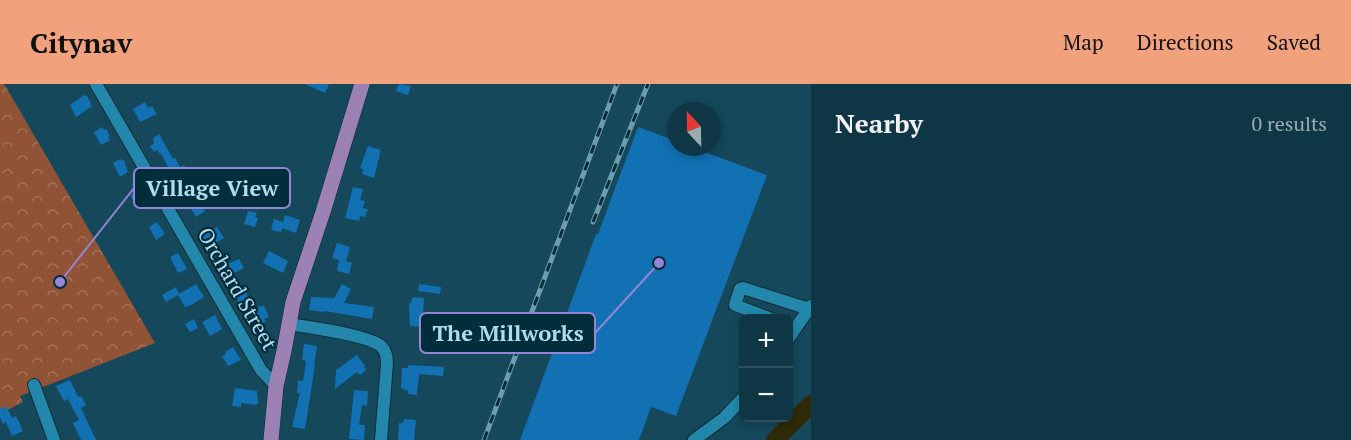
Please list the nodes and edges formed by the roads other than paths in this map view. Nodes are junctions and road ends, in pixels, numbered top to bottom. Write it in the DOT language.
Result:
graph roads {
  1 [pos="96,84"];
  2 [pos="362,84"];
  3 [pos="810,308"];
  4 [pos="759,314"];
  5 [pos="289,324"];
  6 [pos="793,329"];
  7 [pos="33,385"];
  8 [pos="276,386"];
  9 [pos="739,402"];
  10 [pos="54,440"];
  11 [pos="272,440"];
  12 [pos="381,440"];
  13 [pos="694,440"];
  1 -- 8 [label="street, Orchard Street"];
  2 -- 5 [label="main road"];
  3 -- 4 [label="street"];
  3 -- 6 [label="street"];
  5 -- 8 [label="main road"];
  5 -- 12 [label="street"];
  7 -- 10 [label="street"];
  8 -- 11 [label="main road"];
  9 -- 13 [label="street"];
}
